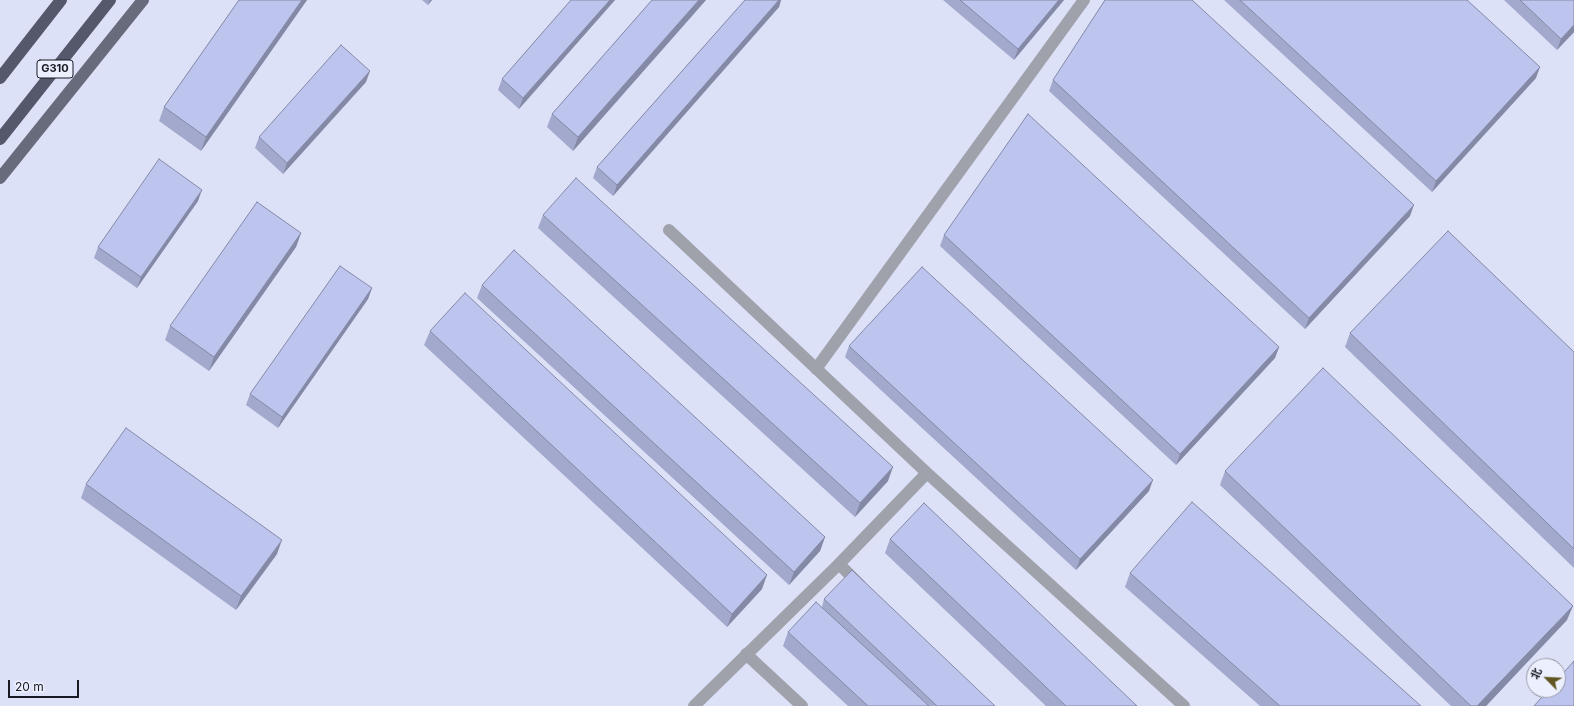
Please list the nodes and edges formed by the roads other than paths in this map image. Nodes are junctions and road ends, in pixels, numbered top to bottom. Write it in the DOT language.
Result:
graph roads {
  1 [pos="62,0"];
  2 [pos="110,0"];
  3 [pos="142,0"];
  4 [pos="1084,0"];
  5 [pos="0,78"];
  6 [pos="0,139"];
  7 [pos="0,178"];
  8 [pos="669,230"];
  9 [pos="816,369"];
  10 [pos="927,473"];
  11 [pos="839,564"];
  12 [pos="868,592"];
  13 [pos="746,654"];
  14 [pos="694,706"];
  15 [pos="802,706"];
  16 [pos="1184,706"];
  1 -- 5 [label="highway, G310"];
  2 -- 6 [label="highway, G310"];
  3 -- 7 [label="main road"];
  4 -- 9 [label="lane"];
  8 -- 9 [label="lane"];
  9 -- 10 [label="lane"];
  10 -- 11 [label="lane"];
  10 -- 16 [label="lane"];
  11 -- 12 [label="lane"];
  11 -- 13 [label="lane"];
  13 -- 14 [label="lane"];
  13 -- 15 [label="lane"];
}
